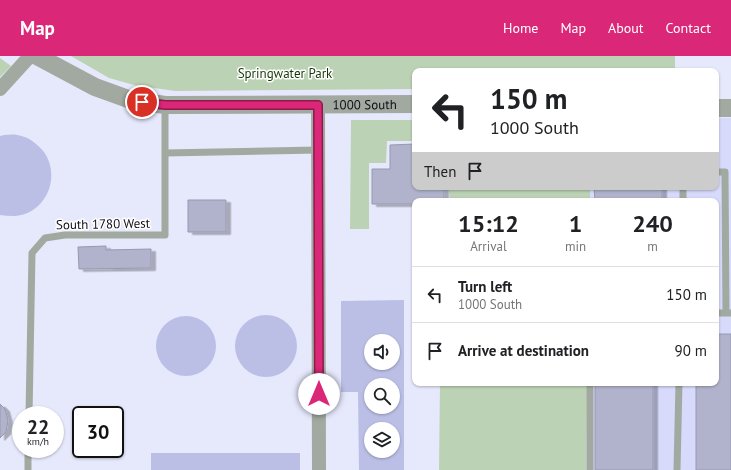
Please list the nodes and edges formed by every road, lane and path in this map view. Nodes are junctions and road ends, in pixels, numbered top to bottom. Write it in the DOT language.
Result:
graph roads {
  1 [pos="30,56"];
  2 [pos="37,56"];
  3 [pos="0,89"];
  4 [pos="412,104"];
  5 [pos="165,105"];
  6 [pos="318,105"];
  7 [pos="719,108"];
  8 [pos="731,108"];
  9 [pos="318,150"];
  10 [pos="165,153"];
  11 [pos="719,172"];
  12 [pos="729,313"];
  13 [pos="590,386"];
  14 [pos="679,386"];
  15 [pos="29,406"];
  16 [pos="28,458"];
  17 [pos="28,470"];
  18 [pos="319,470"];
  19 [pos="590,470"];
  20 [pos="677,470"];
  1 -- 3 [label="street"];
  2 -- 5 [label="street, 1000 South"];
  4 -- 6 [label="street, 1000 South"];
  5 -- 6 [label="street, 1000 South"];
  5 -- 10 [label="lane, South 1780 West"];
  6 -- 9 [label="street"];
  7 -- 8 [label="street"];
  9 -- 10 [label="lane"];
  9 -- 18 [label="street"];
  10 -- 15 [label="lane, South 1780 West"];
  11 -- 12 [label="lane"];
  13 -- 19 [label="lane"];
  14 -- 20 [label="lane"];
  16 -- 17 [label="lane"];
}
